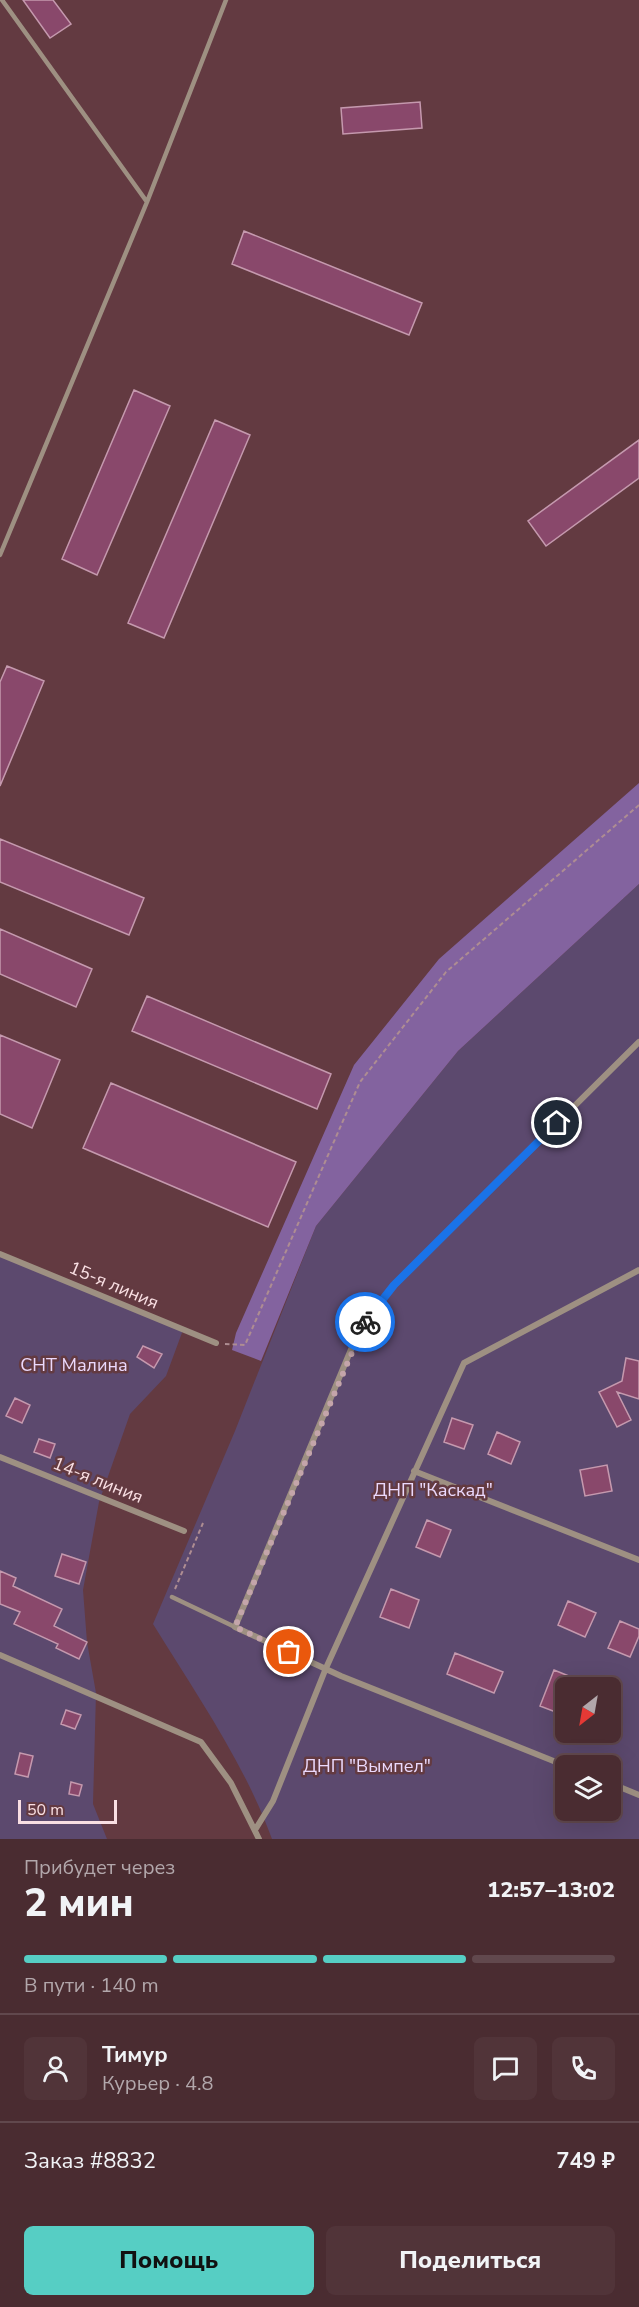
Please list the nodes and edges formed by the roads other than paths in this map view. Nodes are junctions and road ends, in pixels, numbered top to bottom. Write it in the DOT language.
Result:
graph roads {
  1 [pos="2,0"];
  2 [pos="226,0"];
  3 [pos="147,202"];
  4 [pos="0,555"];
  5 [pos="639,1042"];
  6 [pos="0,1254"];
  7 [pos="639,1270"];
  8 [pos="216,1343"];
  9 [pos="0,1457"];
  10 [pos="414,1471"];
  11 [pos="184,1531"];
  12 [pos="639,1560"];
  13 [pos="171,1597"];
  14 [pos="235,1627"];
  15 [pos="0,1655"];
  16 [pos="326,1668"];
  17 [pos="555,1762"];
  18 [pos="621,1788"];
  19 [pos="639,1795"];
  20 [pos="255,1830"];
  21 [pos="259,1839"];
  1 -- 3 [label="lane"];
  2 -- 3 [label="lane"];
  3 -- 4 [label="lane"];
  5 -- 14 [label="street"];
  6 -- 8 [label="street, 15-я линия"];
  7 -- 10 [label="street"];
  9 -- 11 [label="street, 14-я линия"];
  10 -- 12 [label="street"];
  10 -- 16 [label="street"];
  13 -- 14 [label="lane"];
  14 -- 16 [label="street"];
  15 -- 20 [label="street"];
  16 -- 17 [label="street"];
  16 -- 20 [label="street"];
  18 -- 19 [label="street"];
  20 -- 21 [label="street"];
}
